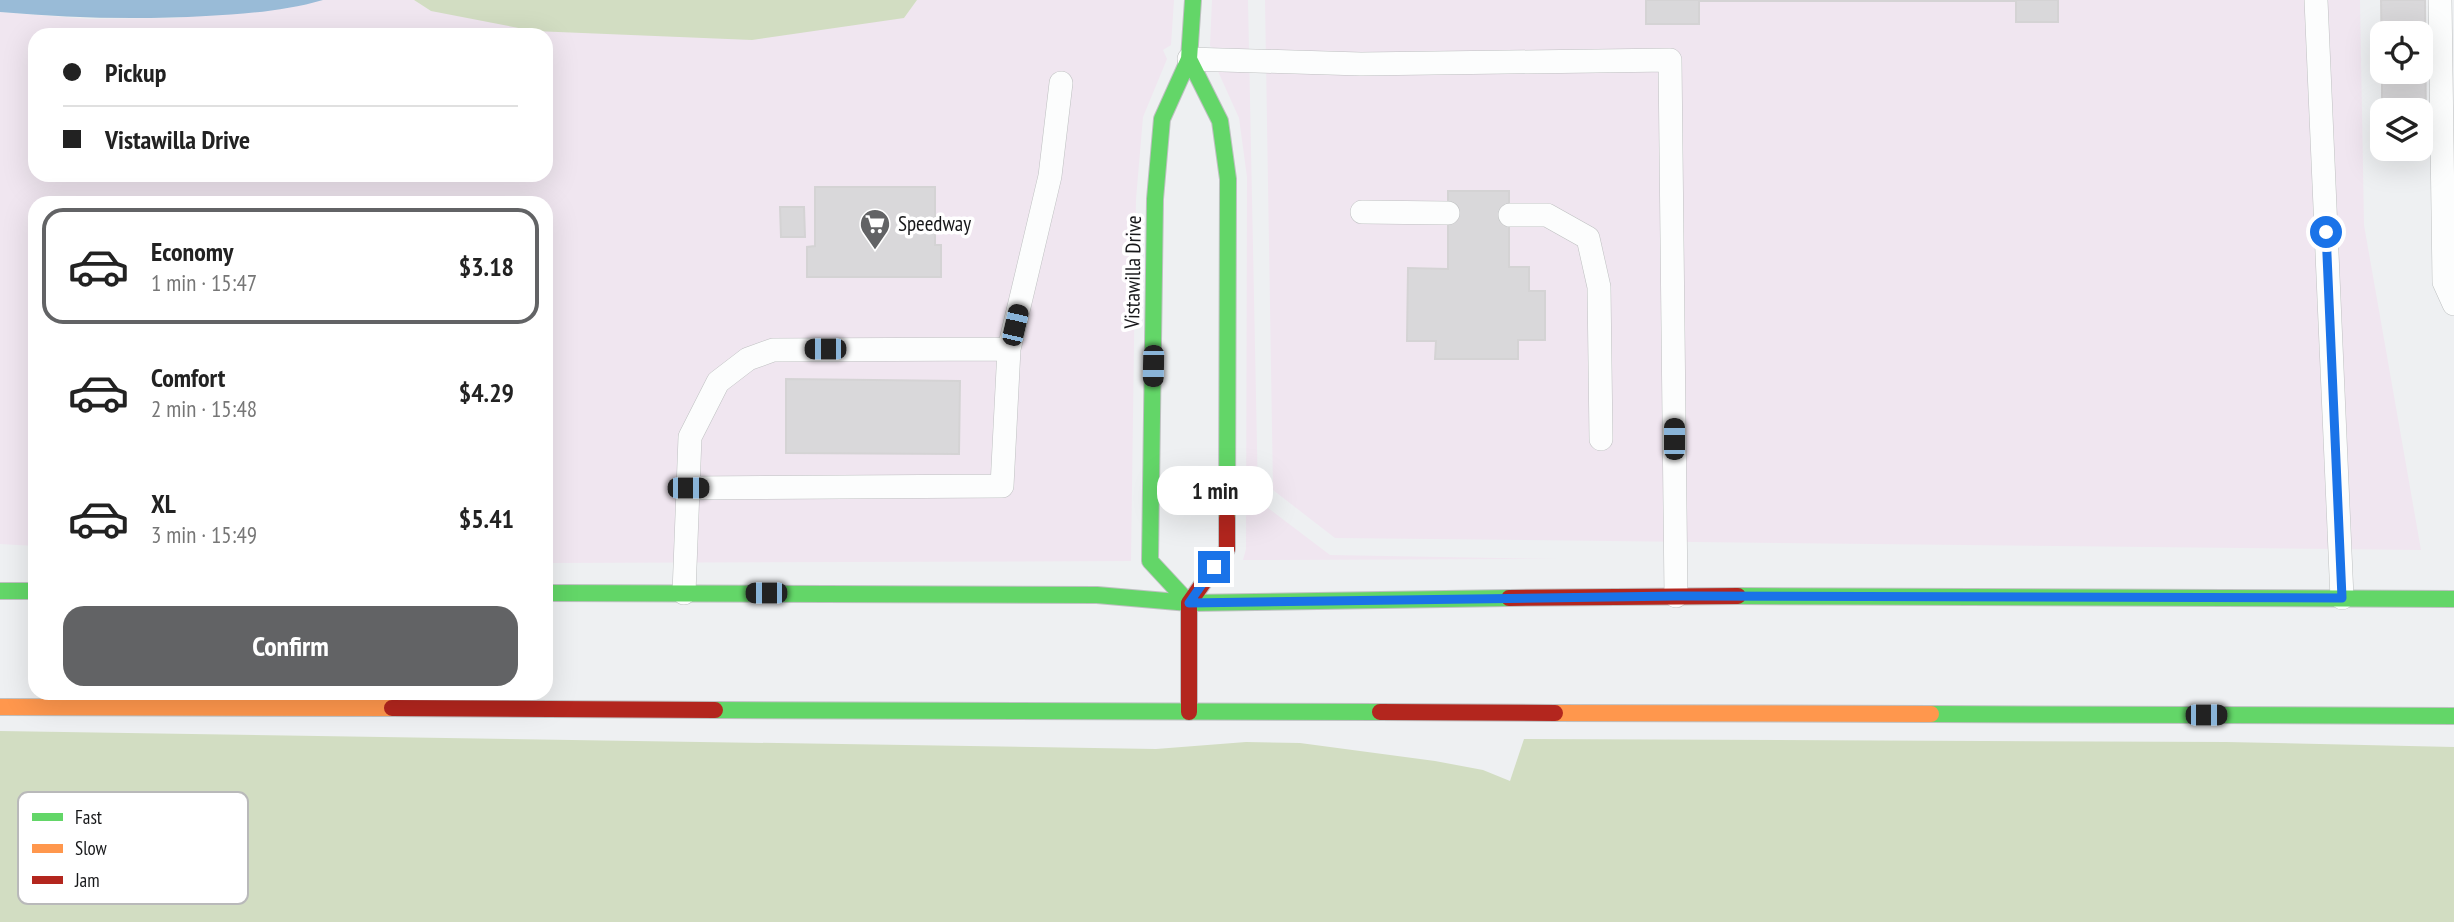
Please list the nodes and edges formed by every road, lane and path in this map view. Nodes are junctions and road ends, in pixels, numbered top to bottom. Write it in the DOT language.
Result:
graph roads {
  1 [pos="1193,0"];
  2 [pos="2316,0"];
  3 [pos="2440,0"];
  4 [pos="1189,59"];
  5 [pos="1061,83"];
  6 [pos="1362,212"];
  7 [pos="1448,213"];
  8 [pos="1510,215"];
  9 [pos="2454,304"];
  10 [pos="1009,349"];
  11 [pos="1601,439"];
  12 [pos="688,488"];
  13 [pos="0,591"];
  14 [pos="28,591"];
  15 [pos="553,593"];
  16 [pos="684,593"];
  17 [pos="1676,596"];
  18 [pos="2342,598"];
  19 [pos="2454,599"];
  20 [pos="1189,603"];
  21 [pos="0,708"];
  22 [pos="1189,712"];
  23 [pos="2454,716"];
  1 -- 4 [label="main road, Vistawilla Drive"];
  2 -- 18 [label="lane"];
  3 -- 9 [label="lane"];
  4 -- 17 [label="lane"];
  4 -- 20 [label="main road"];
  4 -- 20 [label="main road, Vistawilla Drive"];
  5 -- 10 [label="lane"];
  6 -- 7 [label="lane"];
  8 -- 11 [label="lane"];
  10 -- 12 [label="lane"];
  10 -- 12 [label="lane"];
  12 -- 16 [label="lane"];
  13 -- 14 [label="main road"];
  15 -- 16 [label="main road"];
  16 -- 20 [label="main road"];
  17 -- 18 [label="main road"];
  17 -- 20 [label="main road"];
  18 -- 19 [label="main road"];
  20 -- 22 [label="main road"];
  21 -- 22 [label="main road"];
  22 -- 23 [label="main road"];
}
